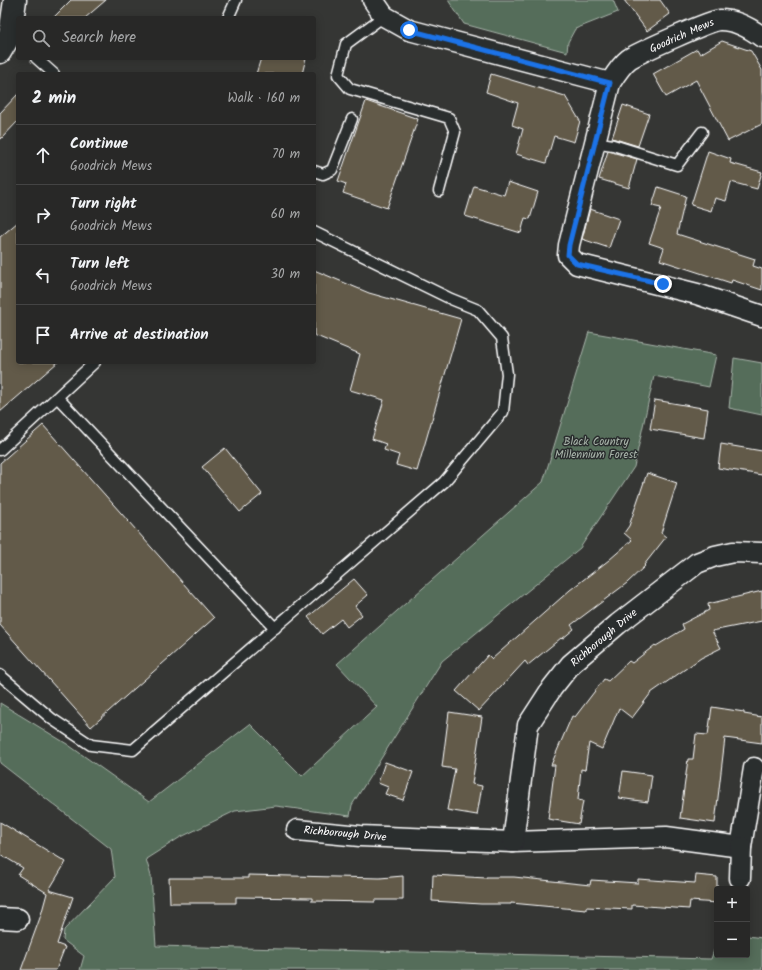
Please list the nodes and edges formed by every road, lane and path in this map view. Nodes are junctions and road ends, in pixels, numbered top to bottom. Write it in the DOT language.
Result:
graph roads {
  1 [pos="15,0"];
  2 [pos="236,0"];
  3 [pos="373,0"];
  4 [pos="229,16"];
  5 [pos="384,16"];
  6 [pos="762,37"];
  7 [pos="9,43"];
  8 [pos="38,60"];
  9 [pos="52,72"];
  10 [pos="610,83"];
  11 [pos="352,119"];
  12 [pos="702,132"];
  13 [pos="594,142"];
  14 [pos="316,172"];
  15 [pos="439,190"];
  16 [pos="316,233"];
  17 [pos="762,316"];
  18 [pos="93,364"];
  19 [pos="58,398"];
  20 [pos="0,450"];
  21 [pos="762,553"];
  22 [pos="275,628"];
  23 [pos="0,675"];
  24 [pos="754,768"];
  25 [pos="297,830"];
  26 [pos="512,842"];
  27 [pos="741,848"];
  28 [pos="740,878"];
  1 -- 7 [label="street"];
  2 -- 4 [label="lane"];
  3 -- 5 [label="street"];
  5 -- 10 [label="street"];
  5 -- 15 [label="lane"];
  6 -- 10 [label="street, Goodrich Mews"];
  8 -- 9 [label="lane"];
  10 -- 13 [label="street, Goodrich Mews"];
  11 -- 14 [label="lane"];
  12 -- 13 [label="lane"];
  13 -- 17 [label="street, Goodrich Mews"];
  16 -- 22 [label="lane"];
  18 -- 19 [label="lane"];
  19 -- 20 [label="lane"];
  19 -- 22 [label="lane"];
  21 -- 26 [label="street, Richborough Drive"];
  22 -- 23 [label="lane"];
  24 -- 27 [label="street"];
  25 -- 26 [label="street, Richborough Drive"];
  26 -- 27 [label="street, Richborough Drive"];
  27 -- 28 [label="street"];
}
